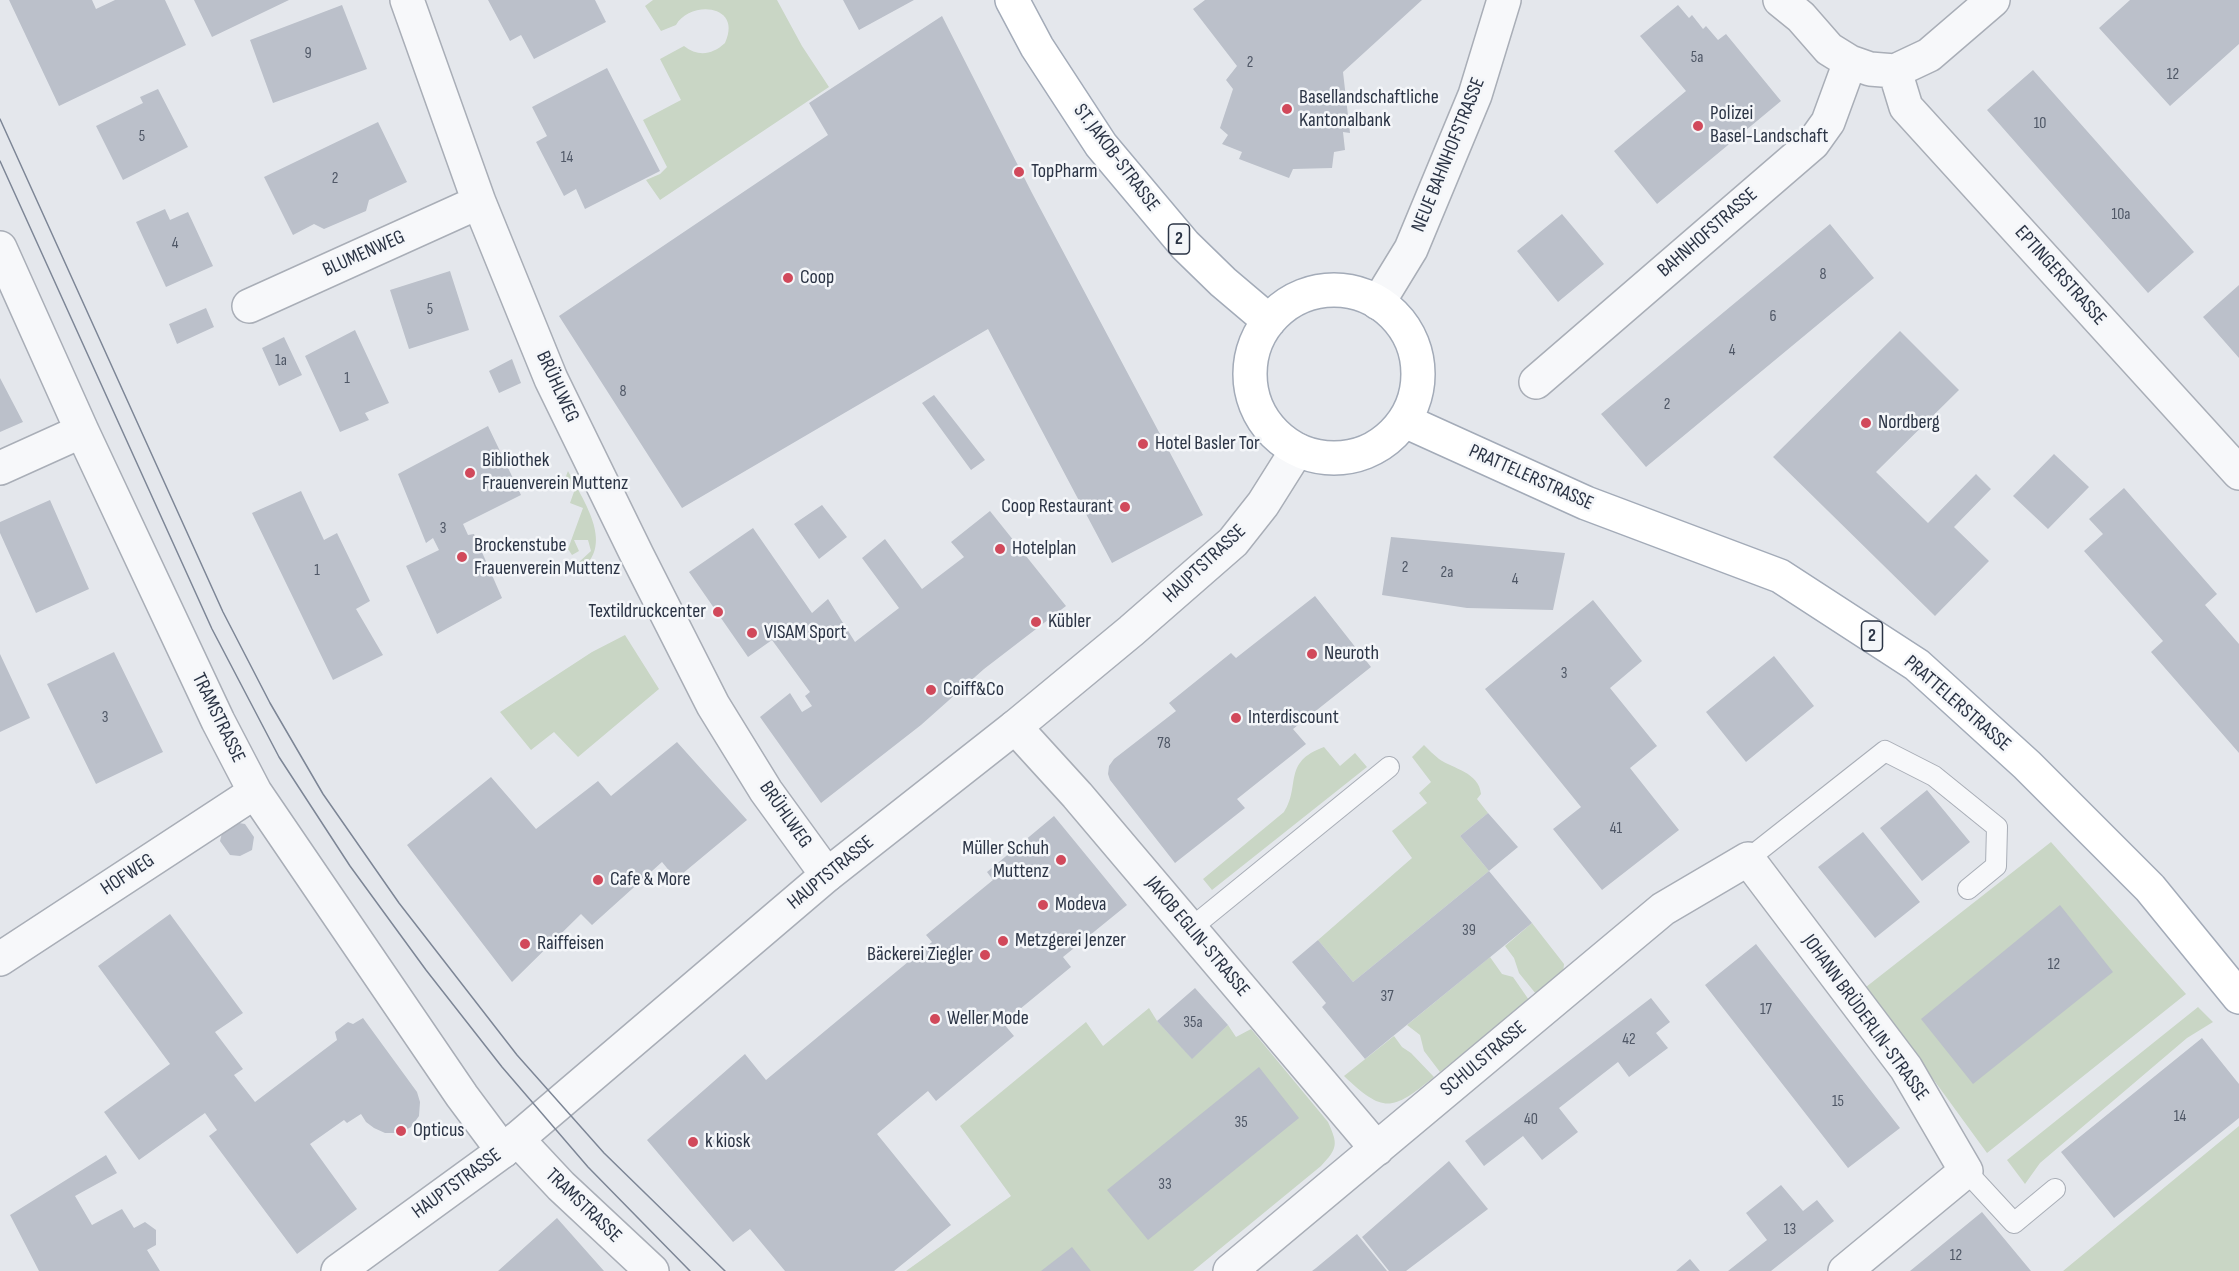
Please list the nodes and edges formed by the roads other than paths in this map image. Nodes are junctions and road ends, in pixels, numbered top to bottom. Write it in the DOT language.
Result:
graph roads {
  1 [pos="407,0"];
  2 [pos="1012,0"];
  3 [pos="1504,0"];
  4 [pos="1780,0"];
  5 [pos="1993,0"];
  6 [pos="1850,62"];
  7 [pos="1895,71"];
  8 [pos="479,202"];
  9 [pos="0,248"];
  10 [pos="1378,303"];
  11 [pos="249,306"];
  12 [pos="1269,321"];
  13 [pos="1536,382"];
  14 [pos="1405,421"];
  15 [pos="82,431"];
  16 [pos="1297,450"];
  17 [pos="0,468"];
  18 [pos="2239,473"];
  19 [pos="1015,727"];
  20 [pos="1389,767"];
  21 [pos="255,792"];
  22 [pos="1748,860"];
  23 [pos="827,875"];
  24 [pos="1968,889"];
  25 [pos="1190,929"];
  26 [pos="0,959"];
  27 [pos="2239,997"];
  28 [pos="510,1145"];
  29 [pos="1377,1149"];
  30 [pos="1966,1171"];
  31 [pos="2055,1189"];
  32 [pos="338,1271"];
  33 [pos="652,1271"];
  34 [pos="1230,1271"];
  35 [pos="1845,1271"];
  1 -- 8 [label="street, BRÜHLWEG"];
  2 -- 12 [label="main road, ST. JAKOB-STRASSE / 2"];
  3 -- 10 [label="street, NEUE BAHNHOFSTRASSE"];
  4 -- 6 [label="street"];
  5 -- 7 [label="street"];
  6 -- 7 [label="street"];
  6 -- 13 [label="street, BAHNHOFSTRASSE"];
  7 -- 18 [label="street, EPTINGERSTRASSE"];
  8 -- 11 [label="street, BLUMENWEG"];
  8 -- 23 [label="street, BRÜHLWEG"];
  9 -- 15 [label="street, TRAMSTRASSE"];
  10 -- 12 [label="main road"];
  10 -- 14 [label="main road"];
  12 -- 16 [label="main road"];
  14 -- 16 [label="main road"];
  14 -- 27 [label="main road, PRATTELERSTRASSE / 2"];
  15 -- 17 [label="street"];
  15 -- 21 [label="street, TRAMSTRASSE"];
  16 -- 19 [label="street, HAUPTSTRASSE"];
  19 -- 23 [label="street, HAUPTSTRASSE"];
  19 -- 25 [label="street, JAKOB EGLIN-STRASSE"];
  20 -- 25 [label="lane"];
  21 -- 26 [label="street, HOFWEG"];
  21 -- 28 [label="street, TRAMSTRASSE"];
  22 -- 24 [label="lane"];
  22 -- 29 [label="street, SCHULSTRASSE"];
  22 -- 30 [label="street, JOHANN BRÜDERLIN-STRASSE"];
  23 -- 28 [label="street, HAUPTSTRASSE"];
  25 -- 29 [label="street, JAKOB EGLIN-STRASSE"];
  28 -- 32 [label="street, HAUPTSTRASSE"];
  28 -- 33 [label="street, TRAMSTRASSE"];
  29 -- 34 [label="street, SCHULSTRASSE"];
  30 -- 31 [label="lane"];
  30 -- 35 [label="street"];
}
